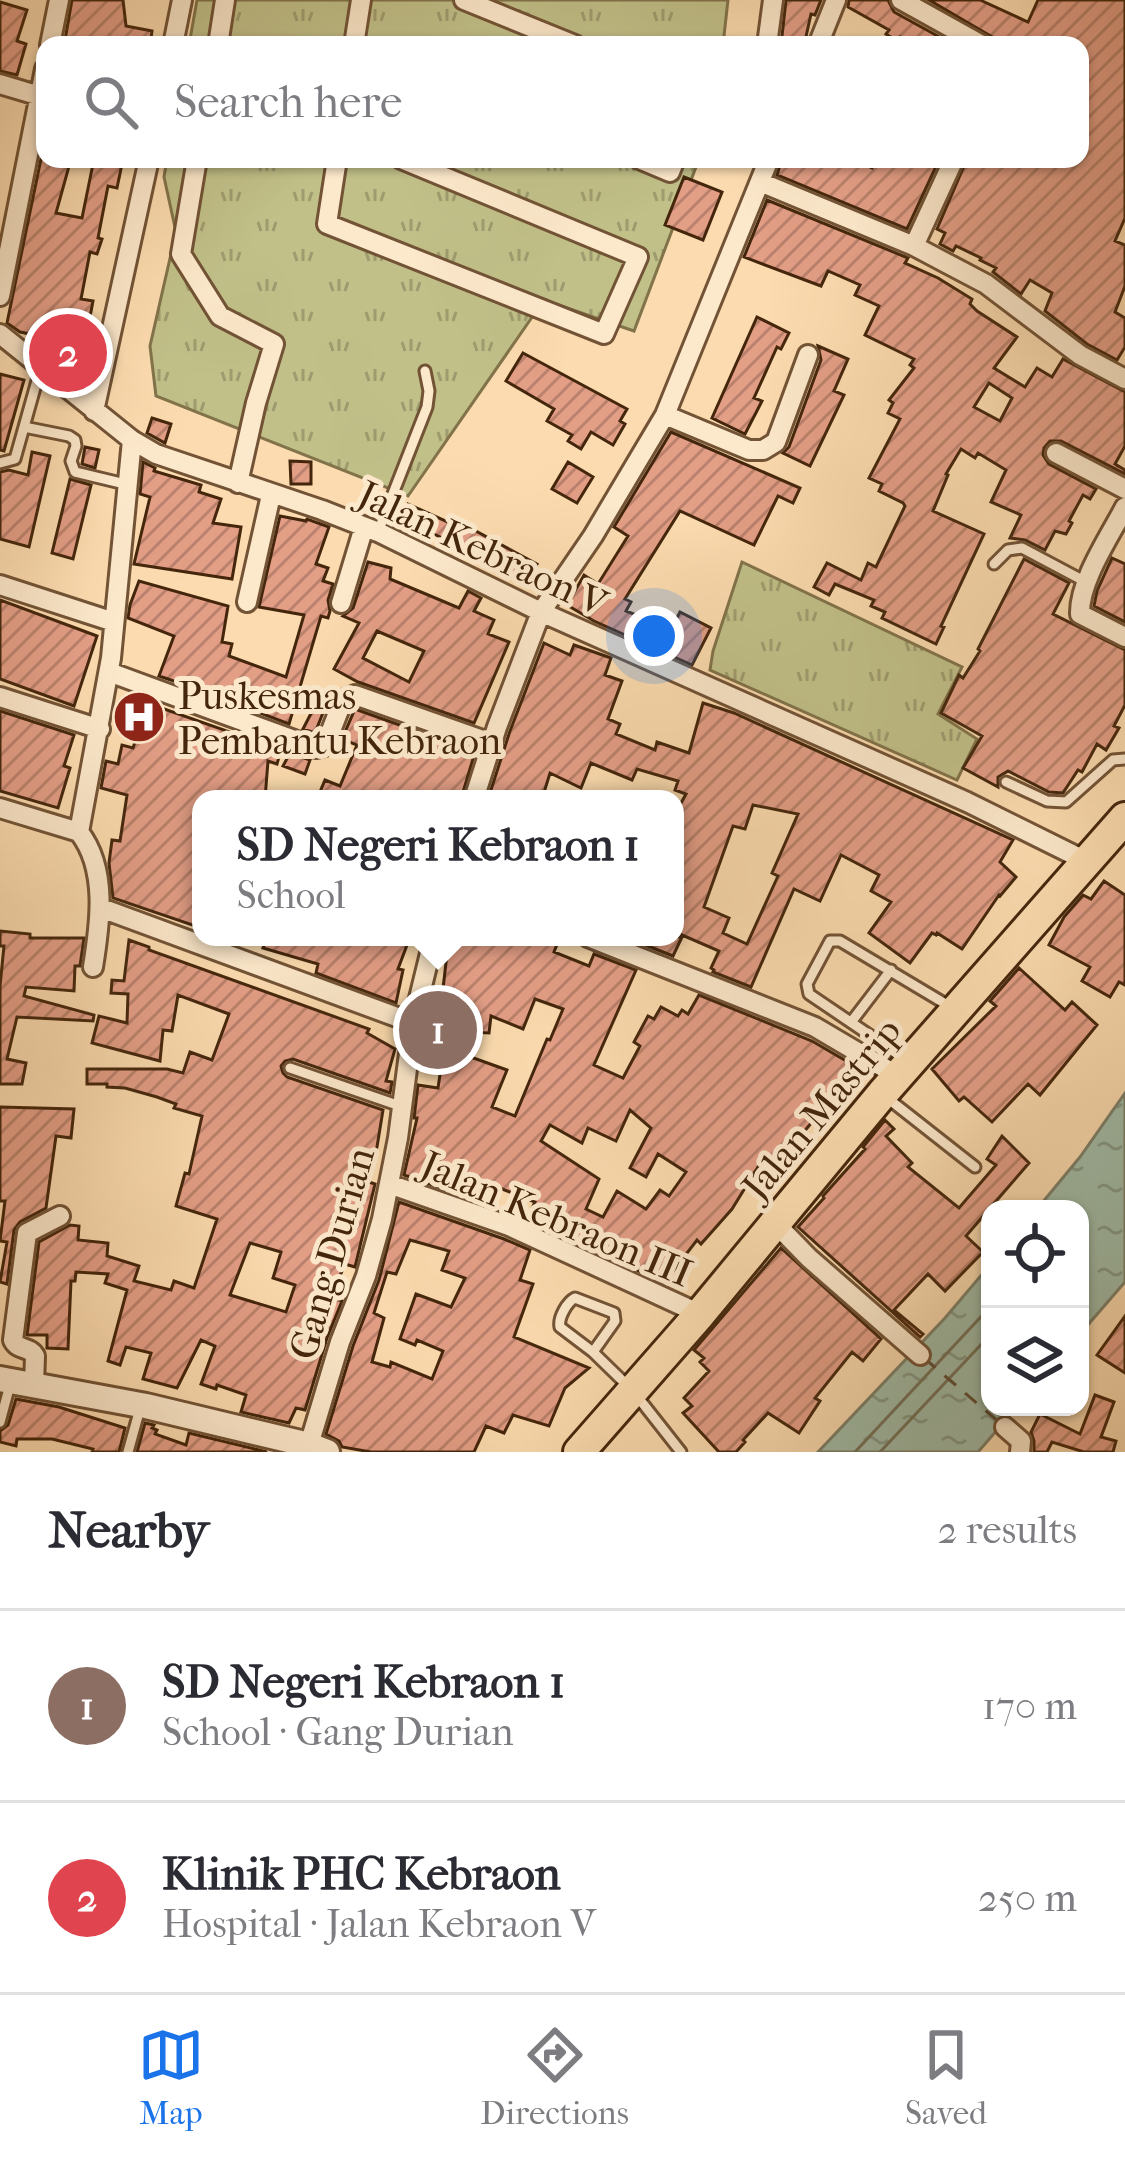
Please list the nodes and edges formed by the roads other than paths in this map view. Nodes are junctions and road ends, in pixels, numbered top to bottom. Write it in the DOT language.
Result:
graph roads {
  1 [pos="34,0"];
  2 [pos="182,0"];
  3 [pos="226,0"];
  4 [pos="361,0"];
  5 [pos="464,0"];
  6 [pos="773,0"];
  7 [pos="836,0"];
  8 [pos="902,0"];
  9 [pos="58,3"];
  10 [pos="52,36"];
  11 [pos="175,36"];
  12 [pos="220,36"];
  13 [pos="358,36"];
  14 [pos="553,36"];
  15 [pos="768,36"];
  16 [pos="822,36"];
  17 [pos="966,36"];
  18 [pos="0,84"];
  19 [pos="36,95"];
  20 [pos="36,109"];
  21 [pos="146,168"];
  22 [pos="195,168"];
  23 [pos="336,168"];
  24 [pos="422,168"];
  25 [pos="765,168"];
  26 [pos="950,168"];
  27 [pos="760,182"];
  28 [pos="10,194"];
  29 [pos="914,246"];
  30 [pos="0,296"];
  31 [pos="0,334"];
  32 [pos="808,355"];
  33 [pos="41,366"];
  34 [pos="425,371"];
  35 [pos="1125,379"];
  36 [pos="94,411"];
  37 [pos="665,415"];
  38 [pos="24,427"];
  39 [pos="132,440"];
  40 [pos="1056,453"];
  41 [pos="0,463"];
  42 [pos="128,484"];
  43 [pos="238,484"];
  44 [pos="1125,488"];
  45 [pos="271,495"];
  46 [pos="1125,507"];
  47 [pos="371,529"];
  48 [pos="994,564"];
  49 [pos="1086,582"];
  50 [pos="0,585"];
  51 [pos="248,602"];
  52 [pos="341,603"];
  53 [pos="541,612"];
  54 [pos="114,622"];
  55 [pos="1125,637"];
  56 [pos="109,672"];
  57 [pos="0,697"];
  58 [pos="100,729"];
  59 [pos="491,743"];
  60 [pos="1125,759"];
  61 [pos="1006,782"];
  62 [pos="477,790"];
  63 [pos="0,808"];
  64 [pos="1125,818"];
  65 [pos="80,832"];
  66 [pos="1086,861"];
  67 [pos="101,908"];
  68 [pos="192,942"];
  69 [pos="204,946"];
  70 [pos="432,946"];
  71 [pos="611,946"];
  72 [pos="93,967"];
  73 [pos="891,970"];
  74 [pos="956,1010"];
  75 [pos="852,1022"];
  76 [pos="413,1023"];
  77 [pos="290,1069"];
  78 [pos="897,1077"];
  79 [pos="400,1106"];
  80 [pos="975,1167"];
  81 [pos="389,1184"];
  82 [pos="60,1216"];
  83 [pos="775,1222"];
  84 [pos="700,1314"];
  85 [pos="593,1352"];
  86 [pos="920,1355"];
  87 [pos="15,1382"];
  88 [pos="633,1391"];
  89 [pos="142,1405"];
  90 [pos="0,1422"];
  91 [pos="1005,1427"];
  92 [pos="318,1449"];
  93 [pos="128,1452"];
  94 [pos="579,1452"];
  95 [pos="681,1452"];
  96 [pos="1020,1452"];
  1 -- 9 [label="street"];
  2 -- 11 [label="street"];
  3 -- 12 [label="street"];
  4 -- 13 [label="street"];
  5 -- 14 [label="street"];
  6 -- 15 [label="street"];
  7 -- 16 [label="street"];
  8 -- 17 [label="street"];
  9 -- 10 [label="street"];
  18 -- 19 [label="street"];
  20 -- 28 [label="street"];
  21 -- 36 [label="street"];
  22 -- 43 [label="street"];
  23 -- 24 [label="street"];
  25 -- 27 [label="street"];
  26 -- 29 [label="street"];
  27 -- 29 [label="street"];
  27 -- 37 [label="street"];
  28 -- 30 [label="street"];
  29 -- 35 [label="street"];
  31 -- 33 [label="street, Jalan Kebraon V"];
  32 -- 37 [label="street"];
  33 -- 36 [label="street, Jalan Kebraon V"];
  33 -- 38 [label="lane"];
  34 -- 47 [label="lane"];
  36 -- 39 [label="street, Jalan Kebraon V"];
  37 -- 53 [label="street"];
  38 -- 41 [label="lane"];
  38 -- 42 [label="lane"];
  39 -- 42 [label="street"];
  39 -- 43 [label="street, Jalan Kebraon V"];
  40 -- 44 [label="street"];
  42 -- 54 [label="street"];
  43 -- 45 [label="street, Jalan Kebraon V"];
  45 -- 47 [label="street, Jalan Kebraon V"];
  45 -- 51 [label="street"];
  46 -- 49 [label="street"];
  47 -- 52 [label="street"];
  47 -- 53 [label="street, Jalan Kebraon V"];
  48 -- 49 [label="lane"];
  49 -- 55 [label="street"];
  50 -- 54 [label="street"];
  53 -- 59 [label="street"];
  53 -- 66 [label="street, Jalan Kebraon V"];
  54 -- 56 [label="street"];
  56 -- 58 [label="street"];
  56 -- 59 [label="street"];
  57 -- 58 [label="street"];
  58 -- 65 [label="street"];
  59 -- 62 [label="street"];
  60 -- 61 [label="lane"];
  63 -- 65 [label="street"];
  64 -- 66 [label="main road, Jalan Mastrip"];
  65 -- 67 [label="street"];
  66 -- 74 [label="main road, Jalan Mastrip"];
  67 -- 68 [label="street"];
  67 -- 72 [label="street"];
  69 -- 76 [label="street"];
  70 -- 76 [label="street, Gang Durian"];
  71 -- 78 [label="street"];
  73 -- 74 [label="lane"];
  73 -- 75 [label="lane"];
  73 -- 75 [label="lane"];
  74 -- 78 [label="main road, Jalan Mastrip"];
  75 -- 78 [label="lane"];
  76 -- 79 [label="street, Gang Durian"];
  77 -- 79 [label="lane"];
  78 -- 80 [label="lane"];
  78 -- 83 [label="main road, Jalan Mastrip"];
  79 -- 81 [label="street, Gang Durian"];
  81 -- 84 [label="street, Jalan Kebraon III"];
  81 -- 92 [label="street, Gang Durian"];
  82 -- 87 [label="street"];
  83 -- 84 [label="main road, Jalan Mastrip"];
  83 -- 86 [label="street"];
  84 -- 88 [label="main road, Jalan Mastrip"];
  85 -- 85 [label="lane"];
  85 -- 88 [label="lane"];
  87 -- 89 [label="street"];
  87 -- 90 [label="lane"];
  88 -- 94 [label="main road, Jalan Mastrip"];
  88 -- 95 [label="lane"];
  89 -- 92 [label="street"];
  89 -- 93 [label="lane"];
  91 -- 96 [label="street"];
}
